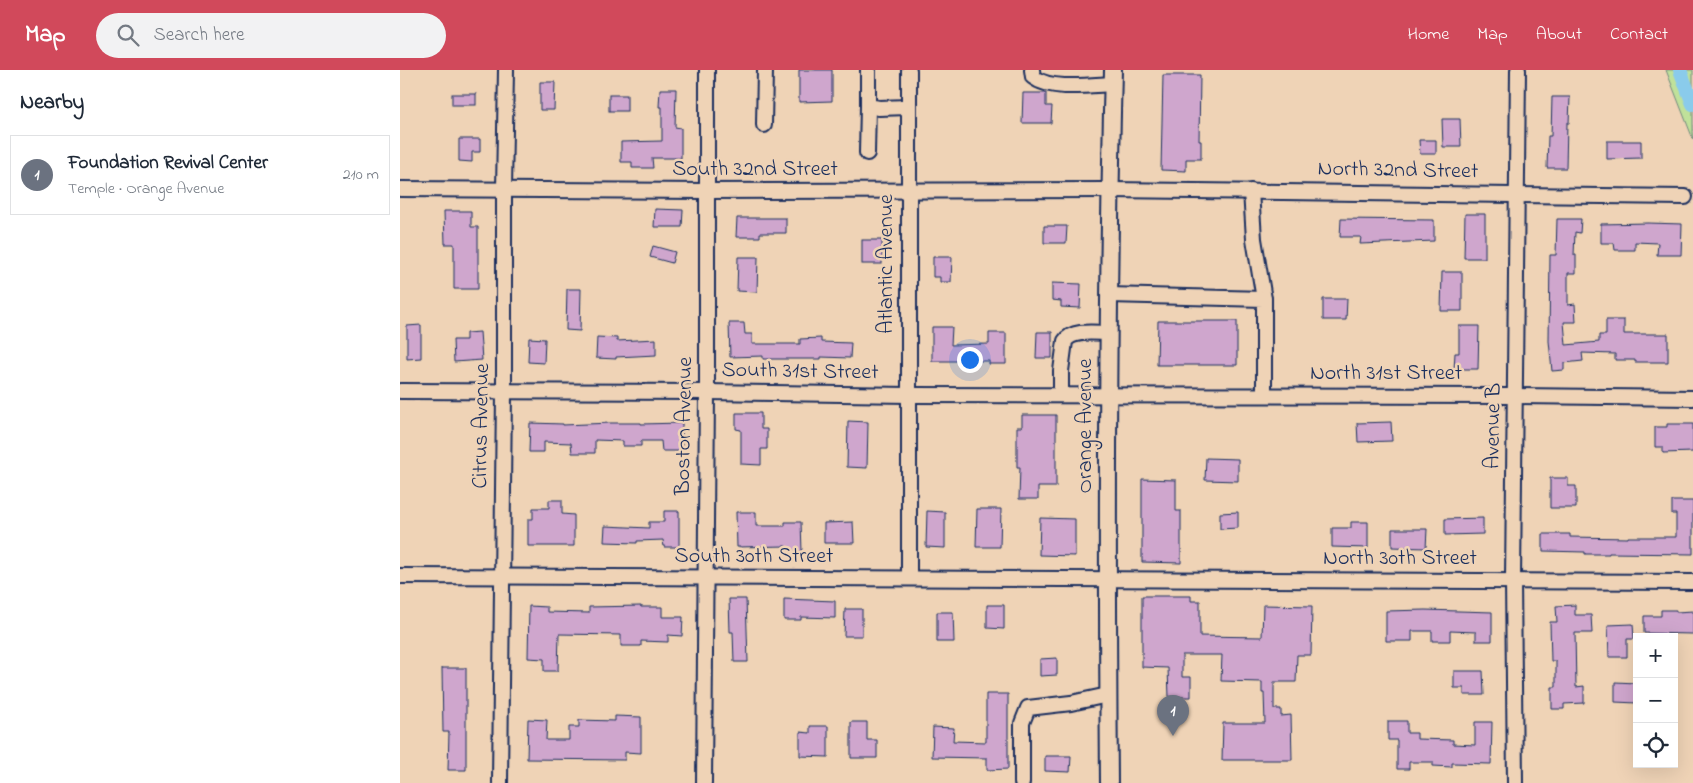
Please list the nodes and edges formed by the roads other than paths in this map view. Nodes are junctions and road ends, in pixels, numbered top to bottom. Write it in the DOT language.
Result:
graph roads {
  1 [pos="506,70"];
  2 [pos="707,70"];
  3 [pos="765,70"];
  4 [pos="868,70"];
  5 [pos="908,70"];
  6 [pos="1032,70"];
  7 [pos="1518,70"];
  8 [pos="1113,77"];
  9 [pos="868,106"];
  10 [pos="908,107"];
  11 [pos="764,125"];
  12 [pos="867,154"];
  13 [pos="400,190"];
  14 [pos="504,190"];
  15 [pos="1110,190"];
  16 [pos="1251,191"];
  17 [pos="707,192"];
  18 [pos="908,192"];
  19 [pos="1516,194"];
  20 [pos="1685,197"];
  21 [pos="1109,294"];
  22 [pos="1264,300"];
  23 [pos="1109,333"];
  24 [pos="400,391"];
  25 [pos="504,392"];
  26 [pos="707,392"];
  27 [pos="909,395"];
  28 [pos="1061,395"];
  29 [pos="1109,395"];
  30 [pos="1264,395"];
  31 [pos="1516,396"];
  32 [pos="1693,398"];
  33 [pos="400,576"];
  34 [pos="502,577"];
  35 [pos="704,578"];
  36 [pos="909,578"];
  37 [pos="1108,579"];
  38 [pos="1513,580"];
  39 [pos="1693,582"];
  40 [pos="1108,695"];
  41 [pos="500,783"];
  42 [pos="704,783"];
  43 [pos="1022,783"];
  44 [pos="1109,783"];
  45 [pos="1516,783"];
  1 -- 14 [label="street, Citrus Avenue"];
  2 -- 17 [label="street, Boston Avenue"];
  3 -- 11 [label="street"];
  4 -- 9 [label="street"];
  5 -- 10 [label="street, Atlantic Avenue"];
  6 -- 8 [label="street"];
  7 -- 19 [label="street, Avenue B"];
  8 -- 15 [label="main road, Orange Avenue"];
  9 -- 10 [label="street"];
  9 -- 12 [label="street"];
  10 -- 18 [label="street, Atlantic Avenue"];
  13 -- 14 [label="street, South 32nd Street"];
  14 -- 17 [label="street, South 32nd Street"];
  14 -- 25 [label="street, Citrus Avenue"];
  15 -- 16 [label="street, North 32nd Street"];
  15 -- 18 [label="street, South 32nd Street"];
  15 -- 21 [label="main road, Orange Avenue"];
  16 -- 19 [label="street, North 32nd Street"];
  16 -- 22 [label="street"];
  17 -- 18 [label="street, South 32nd Street"];
  17 -- 26 [label="street, Boston Avenue"];
  18 -- 27 [label="street, Atlantic Avenue"];
  19 -- 20 [label="street, North 32nd Street"];
  19 -- 31 [label="street, Avenue B"];
  21 -- 22 [label="street"];
  21 -- 23 [label="main road, Orange Avenue"];
  22 -- 30 [label="street"];
  23 -- 28 [label="street"];
  23 -- 29 [label="main road, Orange Avenue"];
  24 -- 25 [label="street, South 31st Street"];
  25 -- 26 [label="street, South 31st Street"];
  25 -- 34 [label="street, Citrus Avenue"];
  26 -- 27 [label="street, South 31st Street"];
  26 -- 35 [label="street, Boston Avenue"];
  27 -- 28 [label="street, South 31st Street"];
  27 -- 36 [label="street, Atlantic Avenue"];
  28 -- 29 [label="street, South 31st Street"];
  29 -- 30 [label="street, North 31st Street"];
  29 -- 37 [label="main road, Orange Avenue"];
  30 -- 31 [label="street, North 31st Street"];
  31 -- 32 [label="street, North 31st Street"];
  31 -- 38 [label="street, Avenue B"];
  33 -- 34 [label="street, South 30th Street"];
  34 -- 35 [label="street, South 30th Street"];
  34 -- 41 [label="street, Citrus Avenue"];
  35 -- 36 [label="street, South 30th Street"];
  35 -- 42 [label="street, Boston Avenue"];
  36 -- 37 [label="street, South 30th Street"];
  37 -- 38 [label="street, North 30th Street"];
  37 -- 40 [label="main road, Orange Avenue"];
  38 -- 39 [label="street, North 30th Street"];
  38 -- 45 [label="street, Avenue B"];
  40 -- 43 [label="street"];
  40 -- 44 [label="main road, Orange Avenue"];
}
